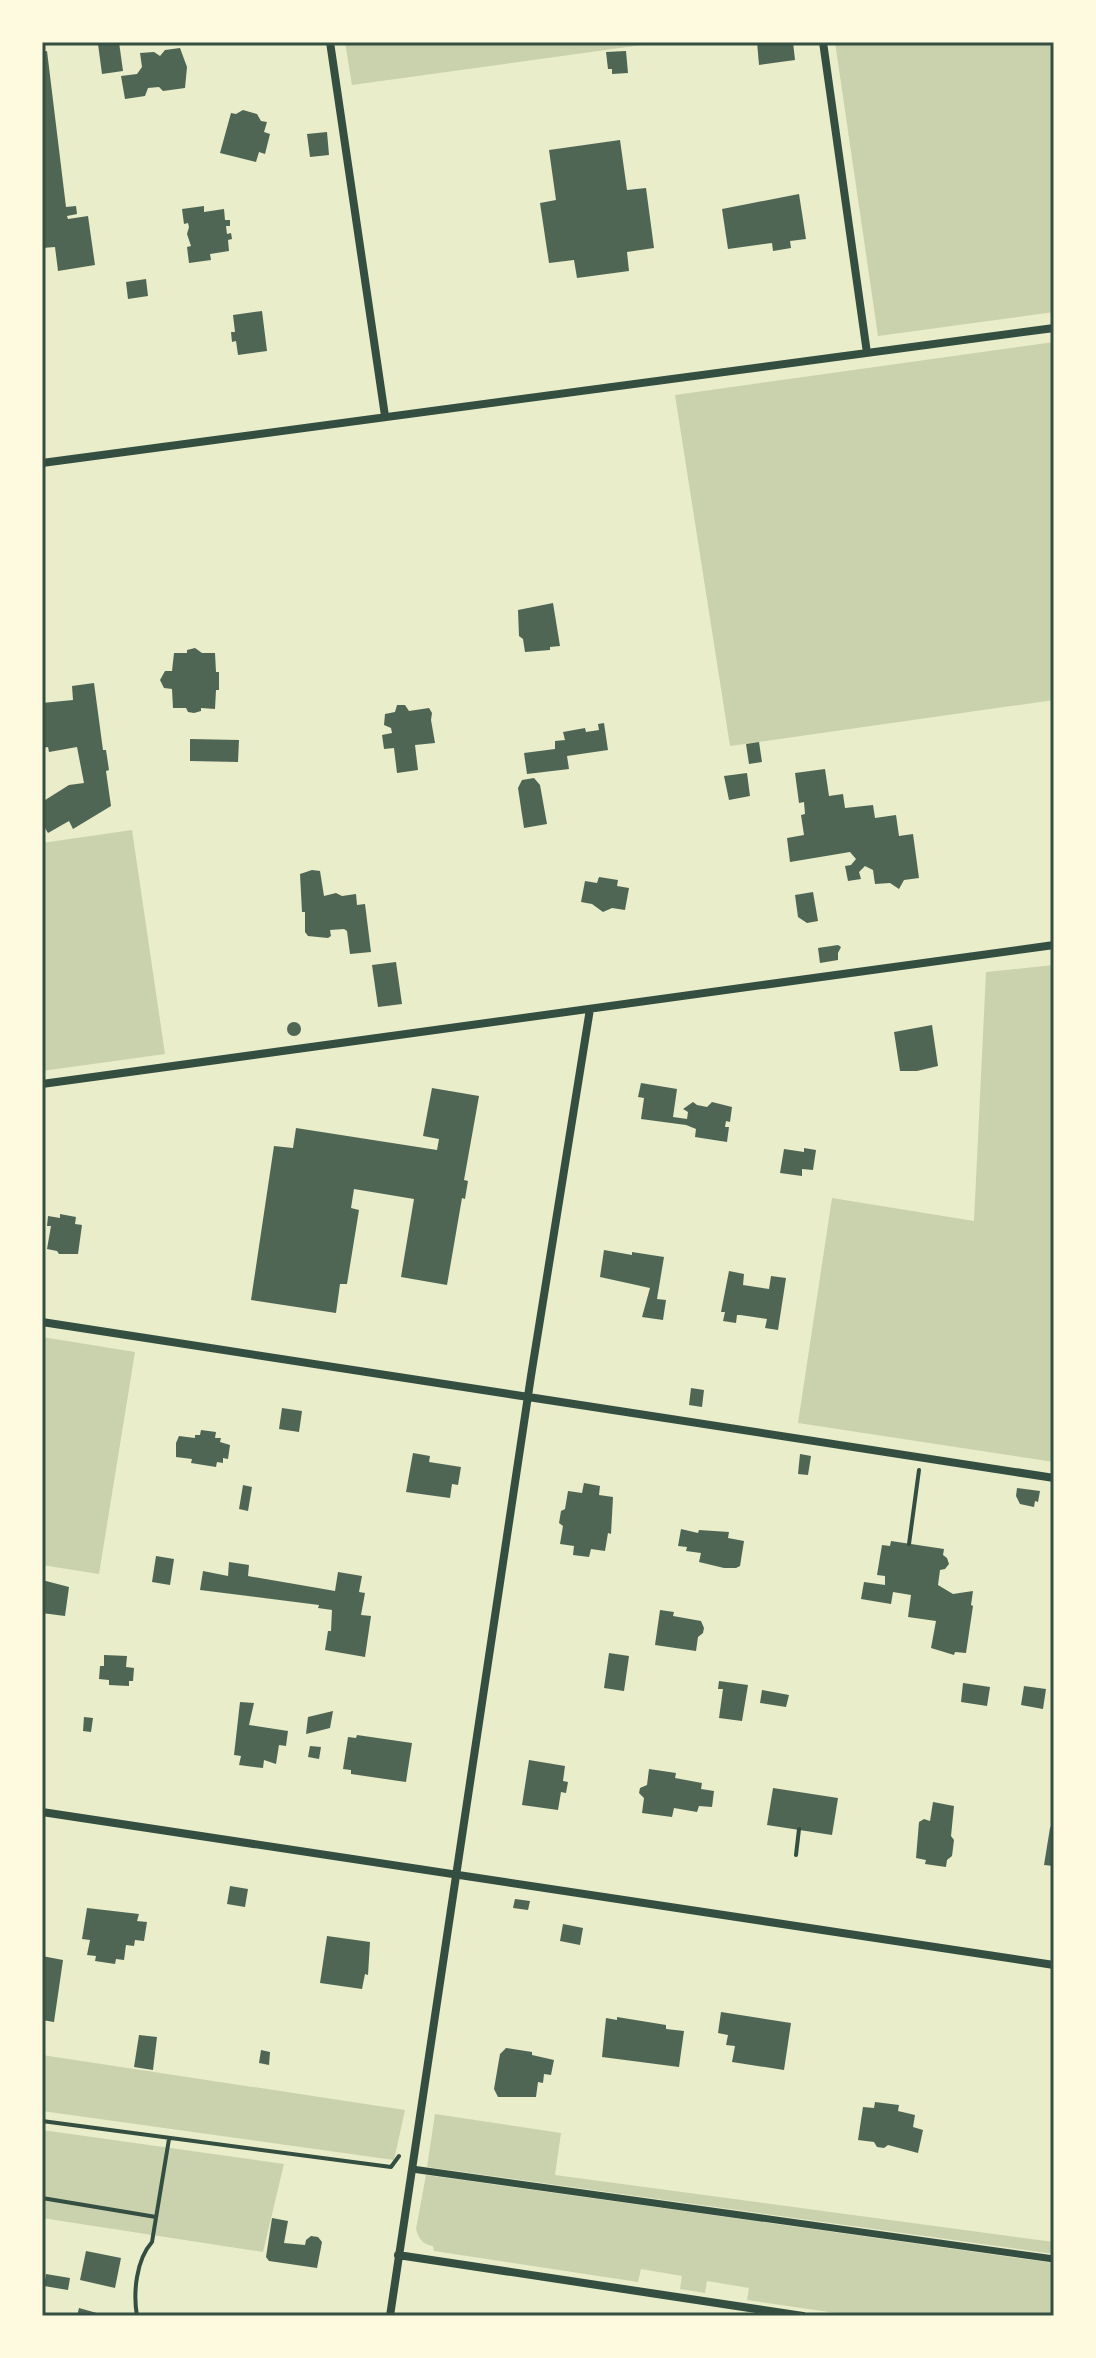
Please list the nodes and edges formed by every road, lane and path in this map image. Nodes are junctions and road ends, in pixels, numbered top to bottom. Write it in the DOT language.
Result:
graph roads {
  1 [pos="330,42"];
  2 [pos="823,42"];
  3 [pos="1054,328"];
  4 [pos="867,353"];
  5 [pos="385,416"];
  6 [pos="42,463"];
  7 [pos="1054,945"];
  8 [pos="590,1009"];
  9 [pos="42,1084"];
  10 [pos="42,1322"];
  11 [pos="528,1396"];
  12 [pos="918,1472"];
  13 [pos="1054,1478"];
  14 [pos="909,1544"];
  15 [pos="42,1812"];
  16 [pos="799,1829"];
  17 [pos="796,1855"];
  18 [pos="457,1876"];
  19 [pos="1054,1965"];
  20 [pos="42,2121"];
  21 [pos="169,2139"];
  22 [pos="414,2148"];
  23 [pos="412,2169"];
  24 [pos="42,2198"];
  25 [pos="156,2217"];
  26 [pos="398,2255"];
  27 [pos="1054,2259"];
  28 [pos="137,2316"];
  29 [pos="390,2316"];
  30 [pos="803,2316"];
  1 -- 5 [label="street"];
  2 -- 4 [label="street"];
  3 -- 4 [label="street"];
  4 -- 5 [label="street"];
  5 -- 6 [label="street"];
  7 -- 8 [label="street"];
  8 -- 9 [label="street"];
  8 -- 11 [label="street"];
  10 -- 11 [label="street"];
  11 -- 13 [label="street"];
  11 -- 18 [label="street"];
  12 -- 14 [label="path"];
  15 -- 18 [label="street"];
  16 -- 17 [label="path"];
  18 -- 19 [label="street"];
  18 -- 22 [label="street"];
  20 -- 21 [label="path"];
  21 -- 22 [label="path"];
  21 -- 25 [label="path"];
  22 -- 23 [label="street"];
  23 -- 26 [label="street"];
  23 -- 27 [label="street"];
  24 -- 25 [label="path"];
  25 -- 28 [label="path"];
  26 -- 29 [label="street"];
  26 -- 30 [label="street"];
}
